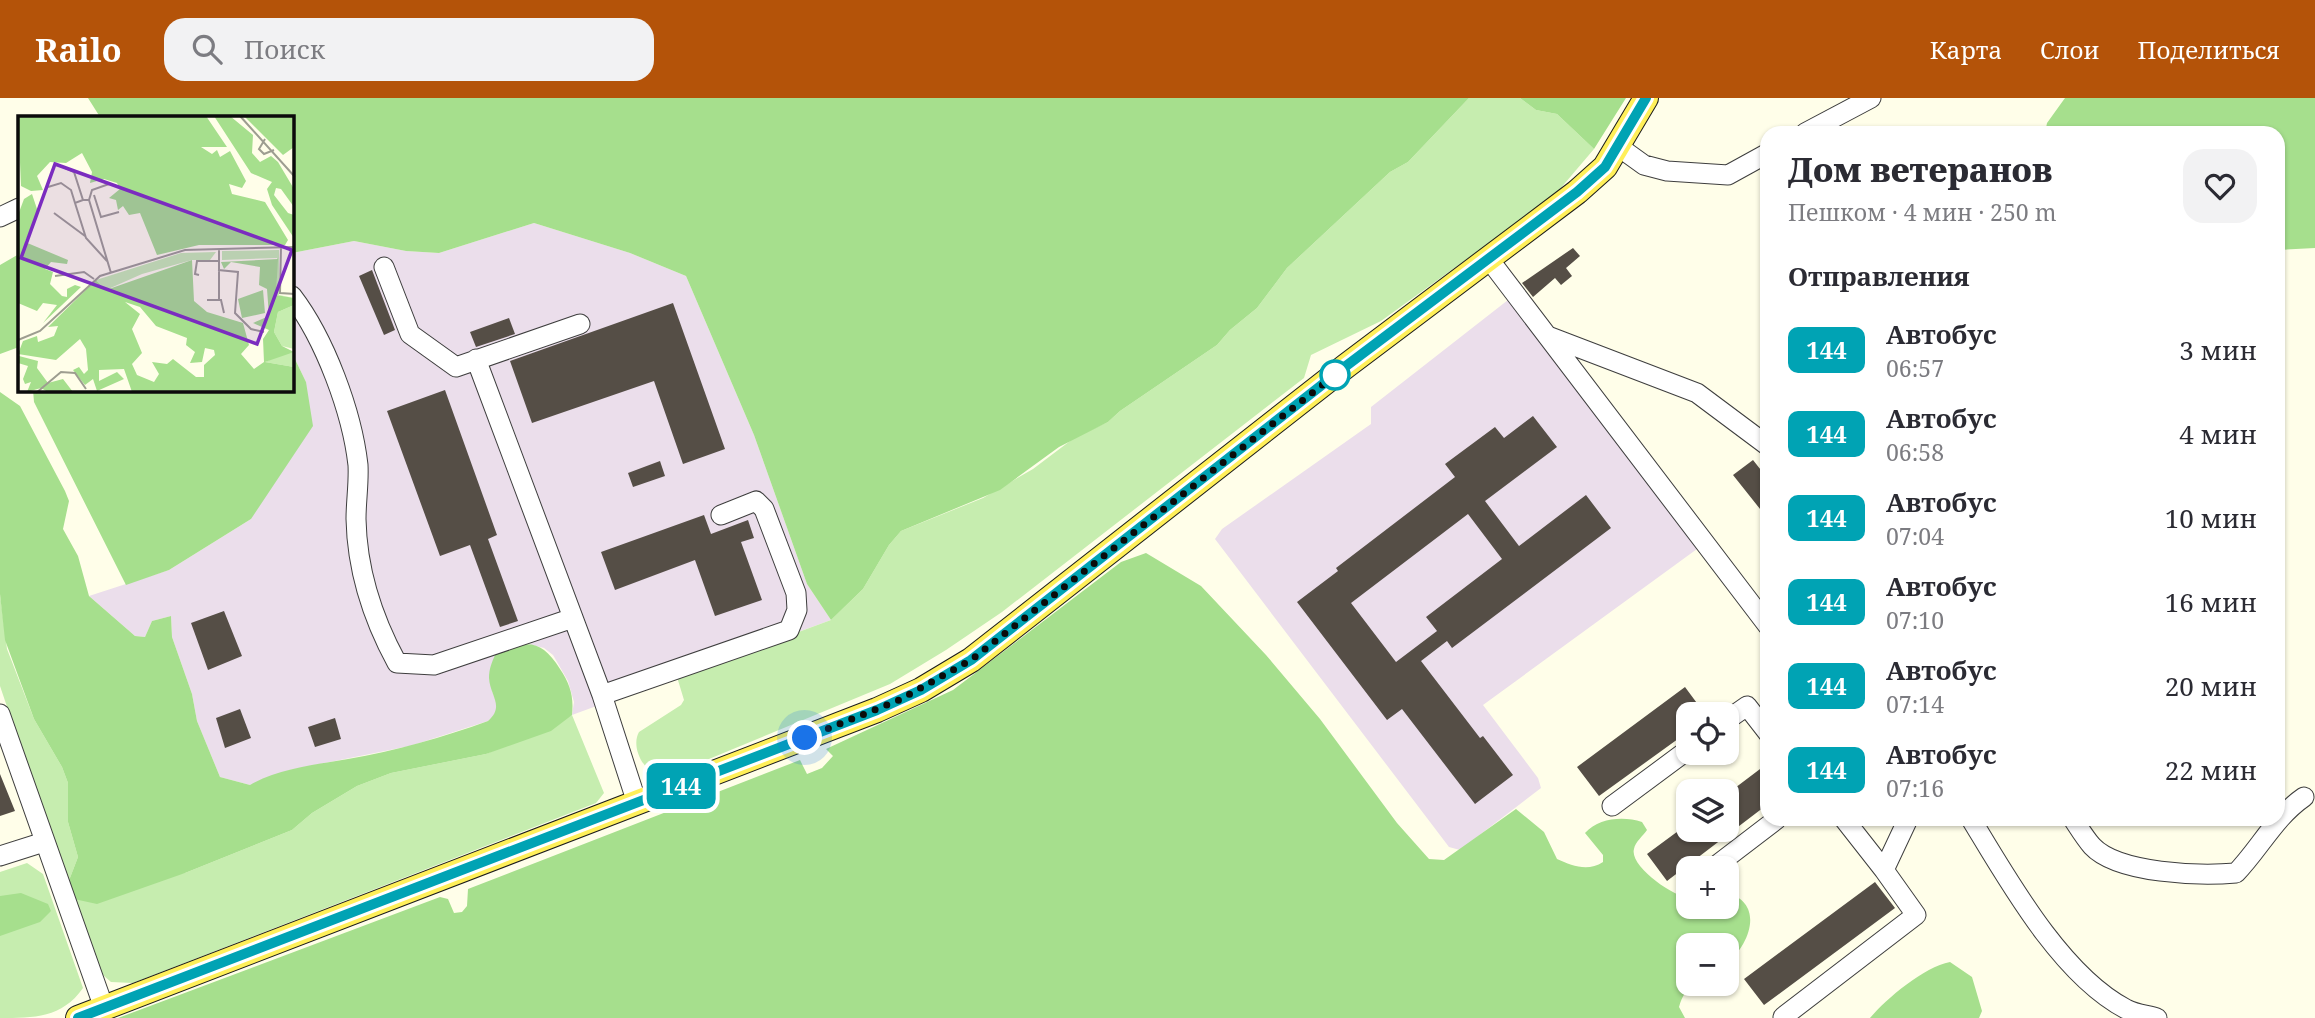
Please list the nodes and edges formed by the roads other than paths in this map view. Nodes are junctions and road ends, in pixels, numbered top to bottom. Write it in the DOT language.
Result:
graph roads {
  1 [pos="1646,98"];
  2 [pos="1871,98"];
  3 [pos="1818,126"];
  4 [pos="1619,146"];
  5 [pos="1760,157"];
  6 [pos="18,208"];
  7 [pos="0,217"];
  8 [pos="1488,258"];
  9 [pos="384,267"];
  10 [pos="294,299"];
  11 [pos="580,324"];
  12 [pos="1547,335"];
  13 [pos="476,359"];
  14 [pos="1760,440"];
  15 [pos="721,515"];
  16 [pos="1760,615"];
  17 [pos="573,618"];
  18 [pos="602,695"];
  19 [pos="1739,712"];
  20 [pos="0,713"];
  21 [pos="1760,723"];
  22 [pos="1676,759"];
  23 [pos="2304,797"];
  24 [pos="637,803"];
  25 [pos="1612,806"];
  26 [pos="2285,809"];
  27 [pos="1768,826"];
  28 [pos="1849,826"];
  29 [pos="1905,826"];
  30 [pos="1976,826"];
  31 [pos="2078,826"];
  32 [pos="2273,826"];
  33 [pos="44,842"];
  34 [pos="0,856"];
  35 [pos="1729,856"];
  36 [pos="1884,870"];
  37 [pos="104,1008"];
  38 [pos="1783,1017"];
  39 [pos="78,1018"];
  40 [pos="2157,1018"];
  1 -- 4 [label="main road"];
  2 -- 3 [label="lane"];
  4 -- 5 [label="lane"];
  4 -- 8 [label="main road"];
  6 -- 7 [label="lane"];
  8 -- 12 [label="lane"];
  8 -- 24 [label="main road"];
  9 -- 13 [label="lane"];
  10 -- 17 [label="lane"];
  11 -- 13 [label="lane"];
  12 -- 14 [label="lane"];
  12 -- 16 [label="lane"];
  13 -- 17 [label="lane"];
  15 -- 18 [label="lane"];
  17 -- 18 [label="lane"];
  18 -- 24 [label="lane"];
  19 -- 21 [label="lane"];
  20 -- 33 [label="lane"];
  22 -- 25 [label="lane"];
  23 -- 26 [label="lane"];
  24 -- 37 [label="main road"];
  27 -- 35 [label="lane"];
  28 -- 36 [label="lane"];
  29 -- 36 [label="lane"];
  30 -- 40 [label="lane"];
  31 -- 32 [label="lane"];
  33 -- 34 [label="lane"];
  33 -- 37 [label="lane"];
  36 -- 38 [label="lane"];
  37 -- 39 [label="main road"];
}
